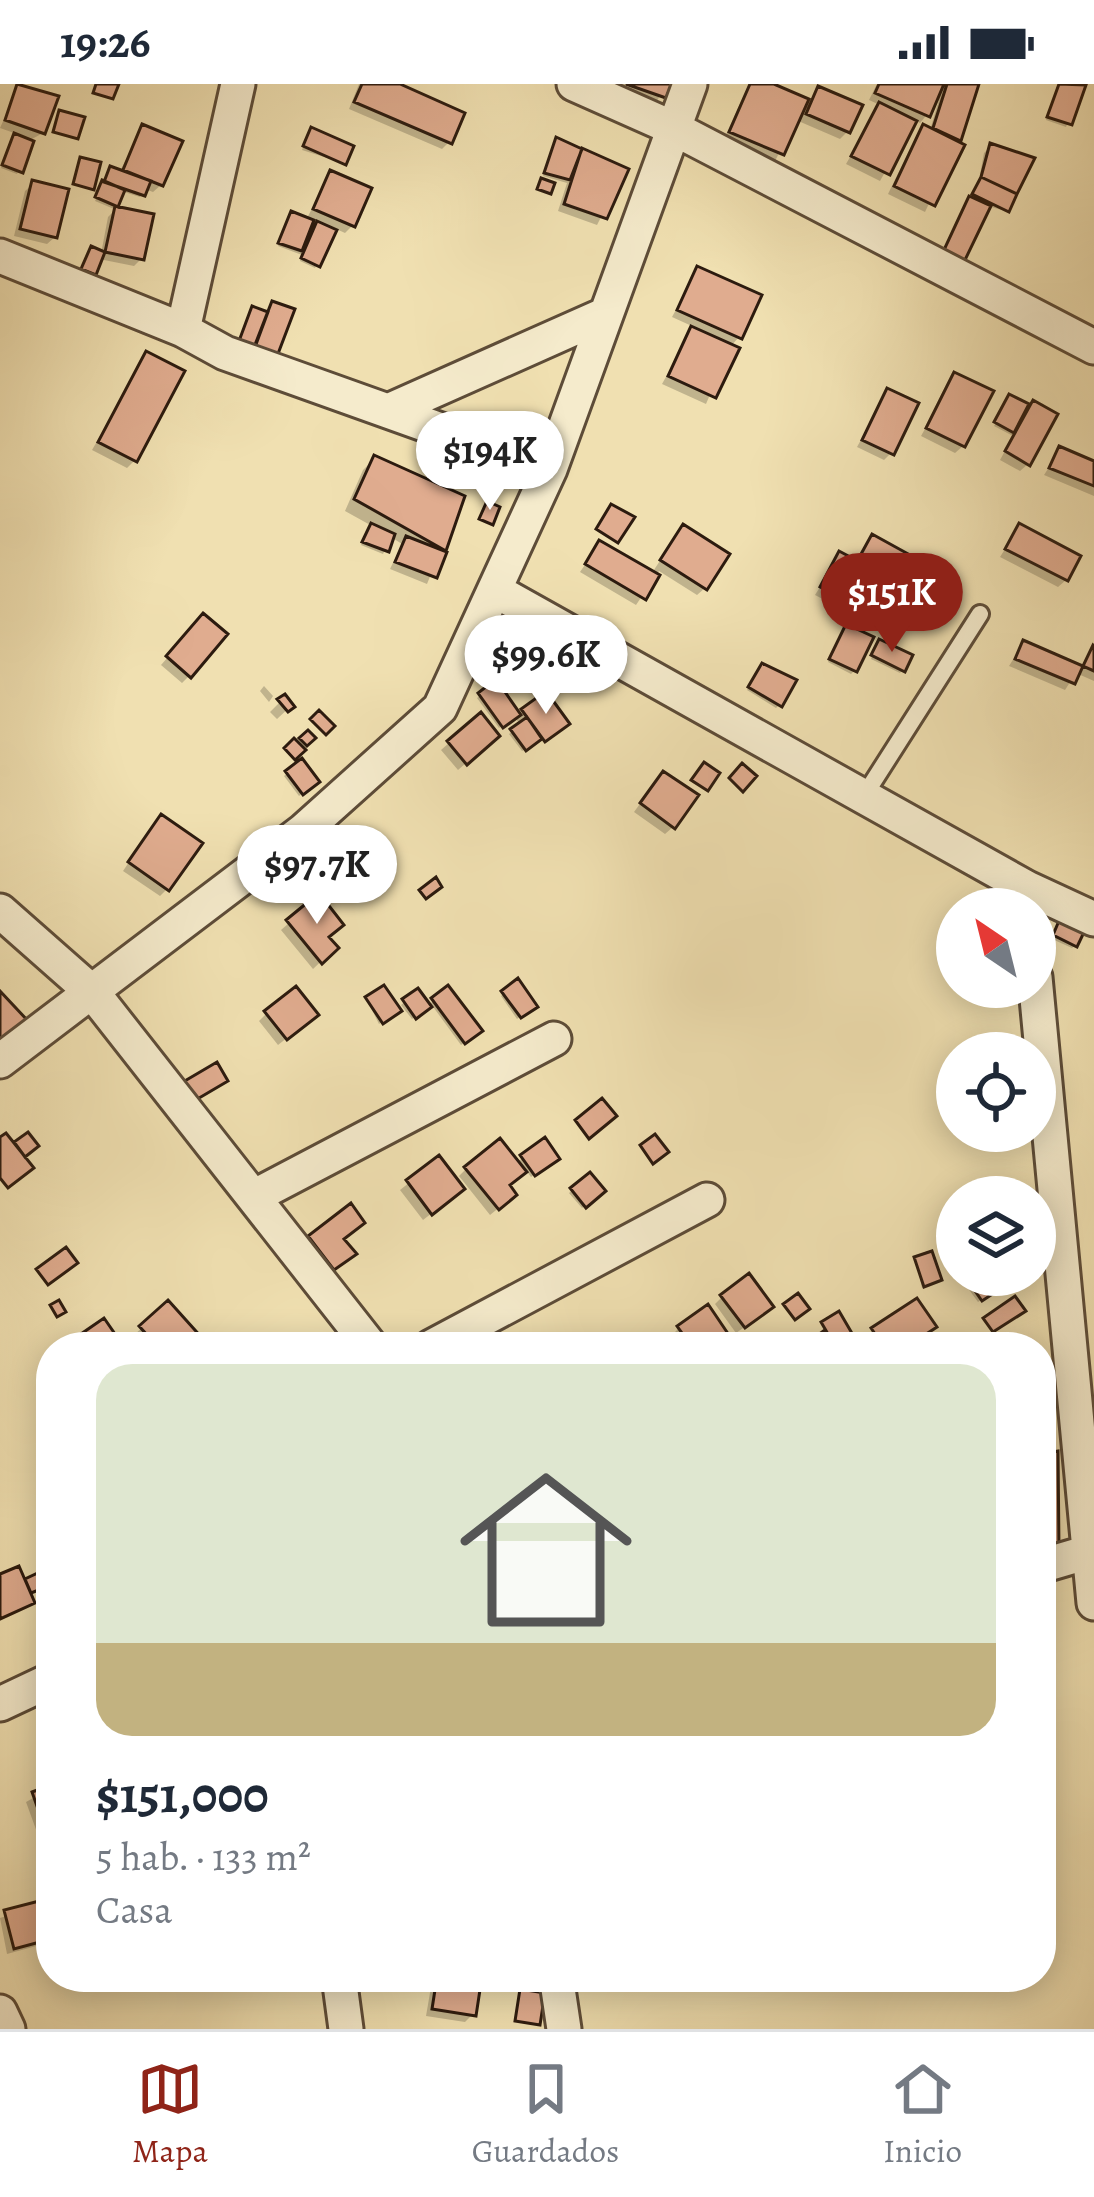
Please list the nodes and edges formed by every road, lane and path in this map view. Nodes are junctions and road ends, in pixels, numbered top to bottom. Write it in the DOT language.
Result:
graph roads {
  1 [pos="238,84"];
  2 [pos="574,84"];
  3 [pos="690,84"];
  4 [pos="673,128"];
  5 [pos="0,256"];
  6 [pos="605,314"];
  7 [pos="184,329"];
  8 [pos="1094,347"];
  9 [pos="388,411"];
  10 [pos="550,469"];
  11 [pos="496,591"];
  12 [pos="980,614"];
  13 [pos="864,796"];
  14 [pos="1012,888"];
  15 [pos="1056,907"];
  16 [pos="0,911"];
  17 [pos="1094,920"];
  18 [pos="93,993"];
  19 [pos="1039,1008"];
  20 [pos="554,1039"];
  21 [pos="0,1061"];
  22 [pos="255,1196"];
  23 [pos="706,1200"];
  24 [pos="1080,1323"];
  25 [pos="359,1332"];
  26 [pos="458,1332"];
  27 [pos="1085,1553"];
  28 [pos="1056,1562"];
  29 [pos="1094,1603"];
  30 [pos="36,1687"];
  31 [pos="0,1705"];
  32 [pos="341,1992"];
  33 [pos="558,1992"];
  34 [pos="0,2012"];
  35 [pos="8,2029"];
  36 [pos="346,2029"];
  37 [pos="564,2029"];
  1 -- 7 [label="street"];
  2 -- 4 [label="street"];
  3 -- 4 [label="street"];
  4 -- 6 [label="street"];
  4 -- 8 [label="street"];
  5 -- 7 [label="street"];
  6 -- 9 [label="street"];
  6 -- 10 [label="street"];
  7 -- 9 [label="street"];
  9 -- 10 [label="street"];
  10 -- 11 [label="street"];
  11 -- 13 [label="street"];
  11 -- 18 [label="street"];
  12 -- 13 [label="lane"];
  13 -- 14 [label="street"];
  15 -- 17 [label="street"];
  16 -- 18 [label="street"];
  18 -- 21 [label="street"];
  18 -- 22 [label="street"];
  19 -- 24 [label="street"];
  20 -- 22 [label="street"];
  22 -- 25 [label="street"];
  23 -- 26 [label="street"];
  24 -- 27 [label="street"];
  27 -- 28 [label="street"];
  27 -- 29 [label="street"];
  30 -- 31 [label="street"];
  32 -- 36 [label="street"];
  33 -- 37 [label="street"];
  34 -- 35 [label="street"];
}
